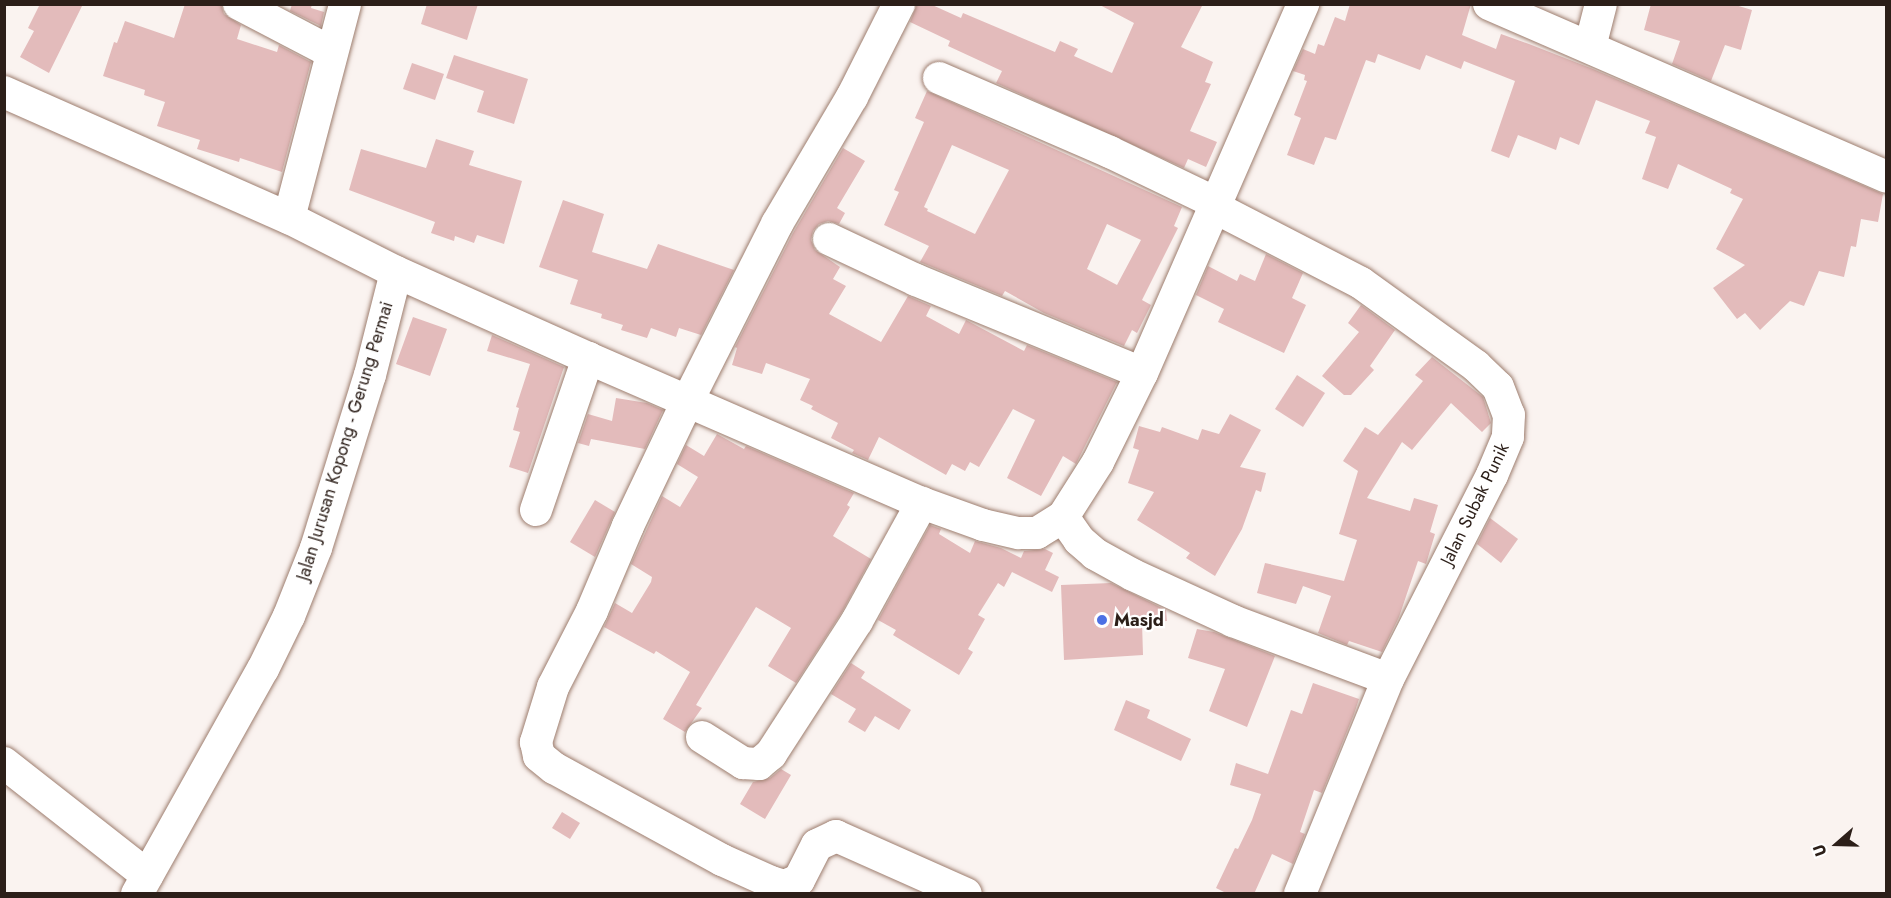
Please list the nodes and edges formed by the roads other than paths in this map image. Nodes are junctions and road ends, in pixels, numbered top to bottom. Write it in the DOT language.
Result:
graph roads {
  1 [pos="239,4"];
  2 [pos="345,4"];
  3 [pos="899,4"];
  4 [pos="1303,4"];
  5 [pos="1489,4"];
  6 [pos="1601,4"];
  7 [pos="1590,47"];
  8 [pos="331,52"];
  9 [pos="939,78"];
  10 [pos="4,92"];
  11 [pos="1887,177"];
  12 [pos="1215,205"];
  13 [pos="289,218"];
  14 [pos="829,239"];
  15 [pos="396,272"];
  16 [pos="588,358"];
  17 [pos="1142,373"];
  18 [pos="688,400"];
  19 [pos="922,503"];
  20 [pos="536,510"];
  21 [pos="1063,517"];
  22 [pos="1388,679"];
  23 [pos="702,736"];
  24 [pos="4,764"];
  25 [pos="142,884"];
  26 [pos="966,894"];
  27 [pos="1300,894"];
  1 -- 8 [label="street"];
  2 -- 8 [label="street"];
  3 -- 18 [label="street"];
  4 -- 12 [label="street"];
  5 -- 7 [label="street"];
  6 -- 7 [label="street"];
  7 -- 11 [label="street"];
  8 -- 13 [label="street"];
  9 -- 12 [label="street, Jalan Subak Punik"];
  10 -- 13 [label="street"];
  12 -- 17 [label="street"];
  12 -- 22 [label="street, Jalan Subak Punik"];
  13 -- 15 [label="street"];
  14 -- 17 [label="street"];
  15 -- 16 [label="street"];
  15 -- 25 [label="street, Jalan Jurusan Kopong - Gerung Permai"];
  16 -- 18 [label="street"];
  16 -- 20 [label="street"];
  17 -- 21 [label="street"];
  18 -- 19 [label="street"];
  18 -- 26 [label="street"];
  19 -- 21 [label="street"];
  19 -- 23 [label="street"];
  21 -- 22 [label="street"];
  22 -- 27 [label="street, Jalan Subak Punik"];
  24 -- 25 [label="street"];
}
